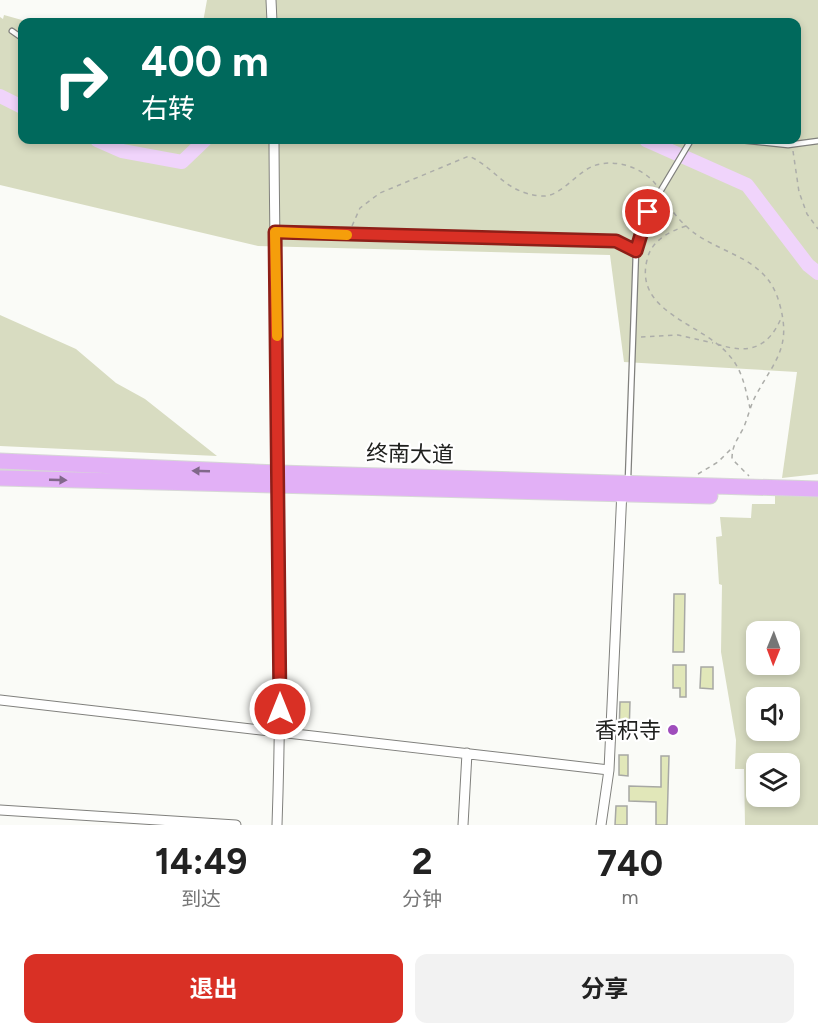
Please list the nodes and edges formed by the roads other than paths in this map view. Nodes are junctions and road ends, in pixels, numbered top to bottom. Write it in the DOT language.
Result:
graph roads {
  1 [pos="271,0"];
  2 [pos="272,18"];
  3 [pos="12,31"];
  4 [pos="18,35"];
  5 [pos="818,141"];
  6 [pos="801,143"];
  7 [pos="274,144"];
  8 [pos="688,144"];
  9 [pos="275,232"];
  10 [pos="636,251"];
  11 [pos="0,461"];
  12 [pos="0,478"];
  13 [pos="279,479"];
  14 [pos="624,485"];
  15 [pos="811,493"];
  16 [pos="0,700"];
  17 [pos="280,732"];
  18 [pos="467,753"];
  19 [pos="609,770"];
  20 [pos="0,810"];
  21 [pos="236,825"];
  22 [pos="277,825"];
  23 [pos="463,825"];
  24 [pos="602,825"];
  1 -- 2 [label="street"];
  3 -- 4 [label="lane"];
  5 -- 6 [label="lane"];
  7 -- 9 [label="street"];
  8 -- 10 [label="lane"];
  9 -- 10 [label="street"];
  9 -- 13 [label="street"];
  10 -- 14 [label="lane"];
  13 -- 11 [label="highway, 终南大道, one-way"];
  12 -- 13 [label="highway, 终南大道, one-way"];
  13 -- 14 [label="highway, 终南大道"];
  13 -- 17 [label="street"];
  14 -- 15 [label="highway, 终南大道"];
  14 -- 15 [label="highway, 终南大道"];
  14 -- 19 [label="street"];
  16 -- 17 [label="street"];
  17 -- 18 [label="street"];
  17 -- 22 [label="street"];
  18 -- 19 [label="street"];
  18 -- 23 [label="street"];
  19 -- 24 [label="street"];
  20 -- 21 [label="street"];
}
